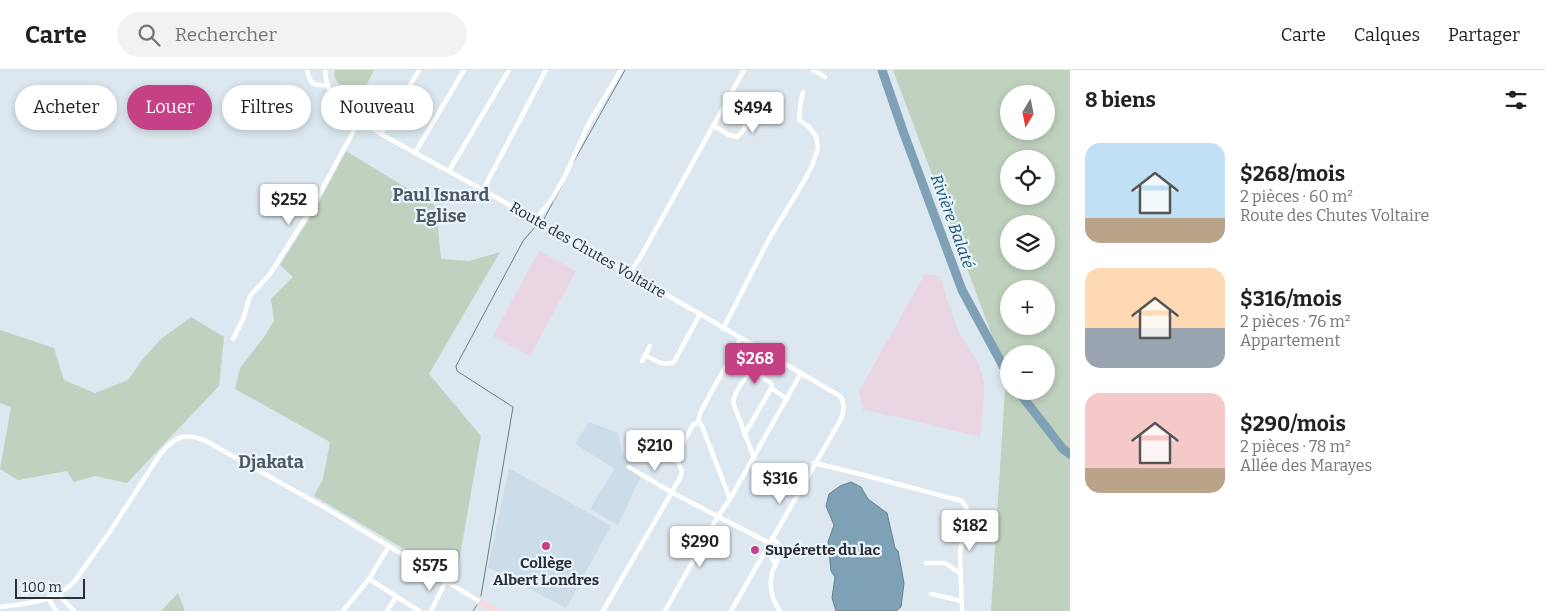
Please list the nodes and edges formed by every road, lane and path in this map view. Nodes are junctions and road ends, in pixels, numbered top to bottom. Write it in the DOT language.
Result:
graph roads {
  1 [pos="307,70"];
  2 [pos="325,70"];
  3 [pos="419,70"];
  4 [pos="464,70"];
  5 [pos="509,70"];
  6 [pos="546,70"];
  7 [pos="621,70"];
  8 [pos="744,70"];
  9 [pos="813,70"];
  10 [pos="825,77"];
  11 [pos="327,85"];
  12 [pos="321,86"];
  13 [pos="803,92"];
  14 [pos="726,104"];
  15 [pos="714,126"];
  16 [pos="355,130"];
  17 [pos="375,130"];
  18 [pos="381,134"];
  19 [pos="415,153"];
  20 [pos="449,171"];
  21 [pos="483,190"];
  22 [pos="535,220"];
  23 [pos="629,273"];
  24 [pos="700,314"];
  25 [pos="723,328"];
  26 [pos="741,338"];
  27 [pos="233,339"];
  28 [pos="650,346"];
  29 [pos="646,355"];
  30 [pos="642,362"];
  31 [pos="801,373"];
  32 [pos="772,388"];
  33 [pos="787,398"];
  34 [pos="698,422"];
  35 [pos="744,435"];
  36 [pos="754,458"];
  37 [pos="814,463"];
  38 [pos="629,467"];
  39 [pos="671,492"];
  40 [pos="730,499"];
  41 [pos="718,516"];
  42 [pos="771,541"];
  43 [pos="389,546"];
  44 [pos="765,551"];
  45 [pos="926,563"];
  46 [pos="775,564"];
  47 [pos="961,574"];
  48 [pos="369,579"];
  49 [pos="446,582"];
  50 [pos="931,594"];
  51 [pos="59,595"];
  52 [pos="396,597"];
  53 [pos="49,599"];
  54 [pos="962,601"];
  55 [pos="18,604"];
  56 [pos="484,606"];
  57 [pos="0,607"];
  58 [pos="17,611"];
  59 [pos="56,611"];
  60 [pos="74,611"];
  61 [pos="343,611"];
  62 [pos="387,611"];
  63 [pos="419,611"];
  64 [pos="431,611"];
  65 [pos="496,611"];
  66 [pos="603,611"];
  67 [pos="665,611"];
  68 [pos="731,611"];
  69 [pos="780,611"];
  70 [pos="962,611"];
  1 -- 12 [label="street"];
  2 -- 11 [label="street, Route des Chutes Voltaire"];
  3 -- 18 [label="street"];
  4 -- 19 [label="street"];
  5 -- 20 [label="street"];
  6 -- 21 [label="street"];
  7 -- 22 [label="street"];
  8 -- 14 [label="street"];
  9 -- 10 [label="street"];
  13 -- 25 [label="street"];
  14 -- 15 [label="street"];
  14 -- 15 [label="street"];
  15 -- 23 [label="street"];
  16 -- 27 [label="street"];
  17 -- 18 [label="street, Route des Chutes Voltaire"];
  18 -- 19 [label="street, Route des Chutes Voltaire"];
  19 -- 20 [label="street, Route des Chutes Voltaire"];
  20 -- 21 [label="street, Route des Chutes Voltaire"];
  21 -- 22 [label="street, Route des Chutes Voltaire"];
  22 -- 23 [label="street, Route des Chutes Voltaire"];
  23 -- 24 [label="street, Route des Chutes Voltaire"];
  24 -- 25 [label="street, Route des Chutes Voltaire"];
  24 -- 29 [label="street"];
  25 -- 26 [label="street, Route des Chutes Voltaire"];
  26 -- 31 [label="street, Route des Chutes Voltaire"];
  26 -- 34 [label="street"];
  28 -- 29 [label="street"];
  29 -- 30 [label="street"];
  31 -- 33 [label="street"];
  31 -- 37 [label="street, Route des Chutes Voltaire"];
  32 -- 33 [label="street"];
  32 -- 35 [label="street"];
  32 -- 35 [label="street"];
  33 -- 36 [label="street"];
  34 -- 39 [label="street"];
  34 -- 40 [label="street"];
  35 -- 36 [label="street"];
  36 -- 40 [label="street"];
  37 -- 42 [label="street"];
  37 -- 47 [label="street"];
  38 -- 39 [label="street"];
  39 -- 41 [label="street"];
  39 -- 66 [label="street"];
  40 -- 41 [label="street"];
  41 -- 42 [label="street"];
  41 -- 67 [label="street"];
  42 -- 44 [label="street"];
  42 -- 46 [label="street"];
  43 -- 48 [label="street"];
  43 -- 49 [label="street"];
  43 -- 51 [label="street"];
  44 -- 46 [label="street"];
  44 -- 68 [label="street"];
  45 -- 47 [label="street"];
  46 -- 69 [label="street"];
  47 -- 54 [label="street"];
  48 -- 52 [label="street"];
  48 -- 61 [label="street"];
  49 -- 56 [label="street"];
  49 -- 64 [label="street"];
  50 -- 54 [label="street"];
  51 -- 53 [label="street"];
  51 -- 60 [label="street"];
  52 -- 62 [label="street"];
  52 -- 63 [label="street"];
  53 -- 55 [label="street"];
  53 -- 59 [label="street"];
  54 -- 70 [label="street"];
  55 -- 57 [label="street"];
  55 -- 58 [label="street"];
  56 -- 65 [label="street"];
}
